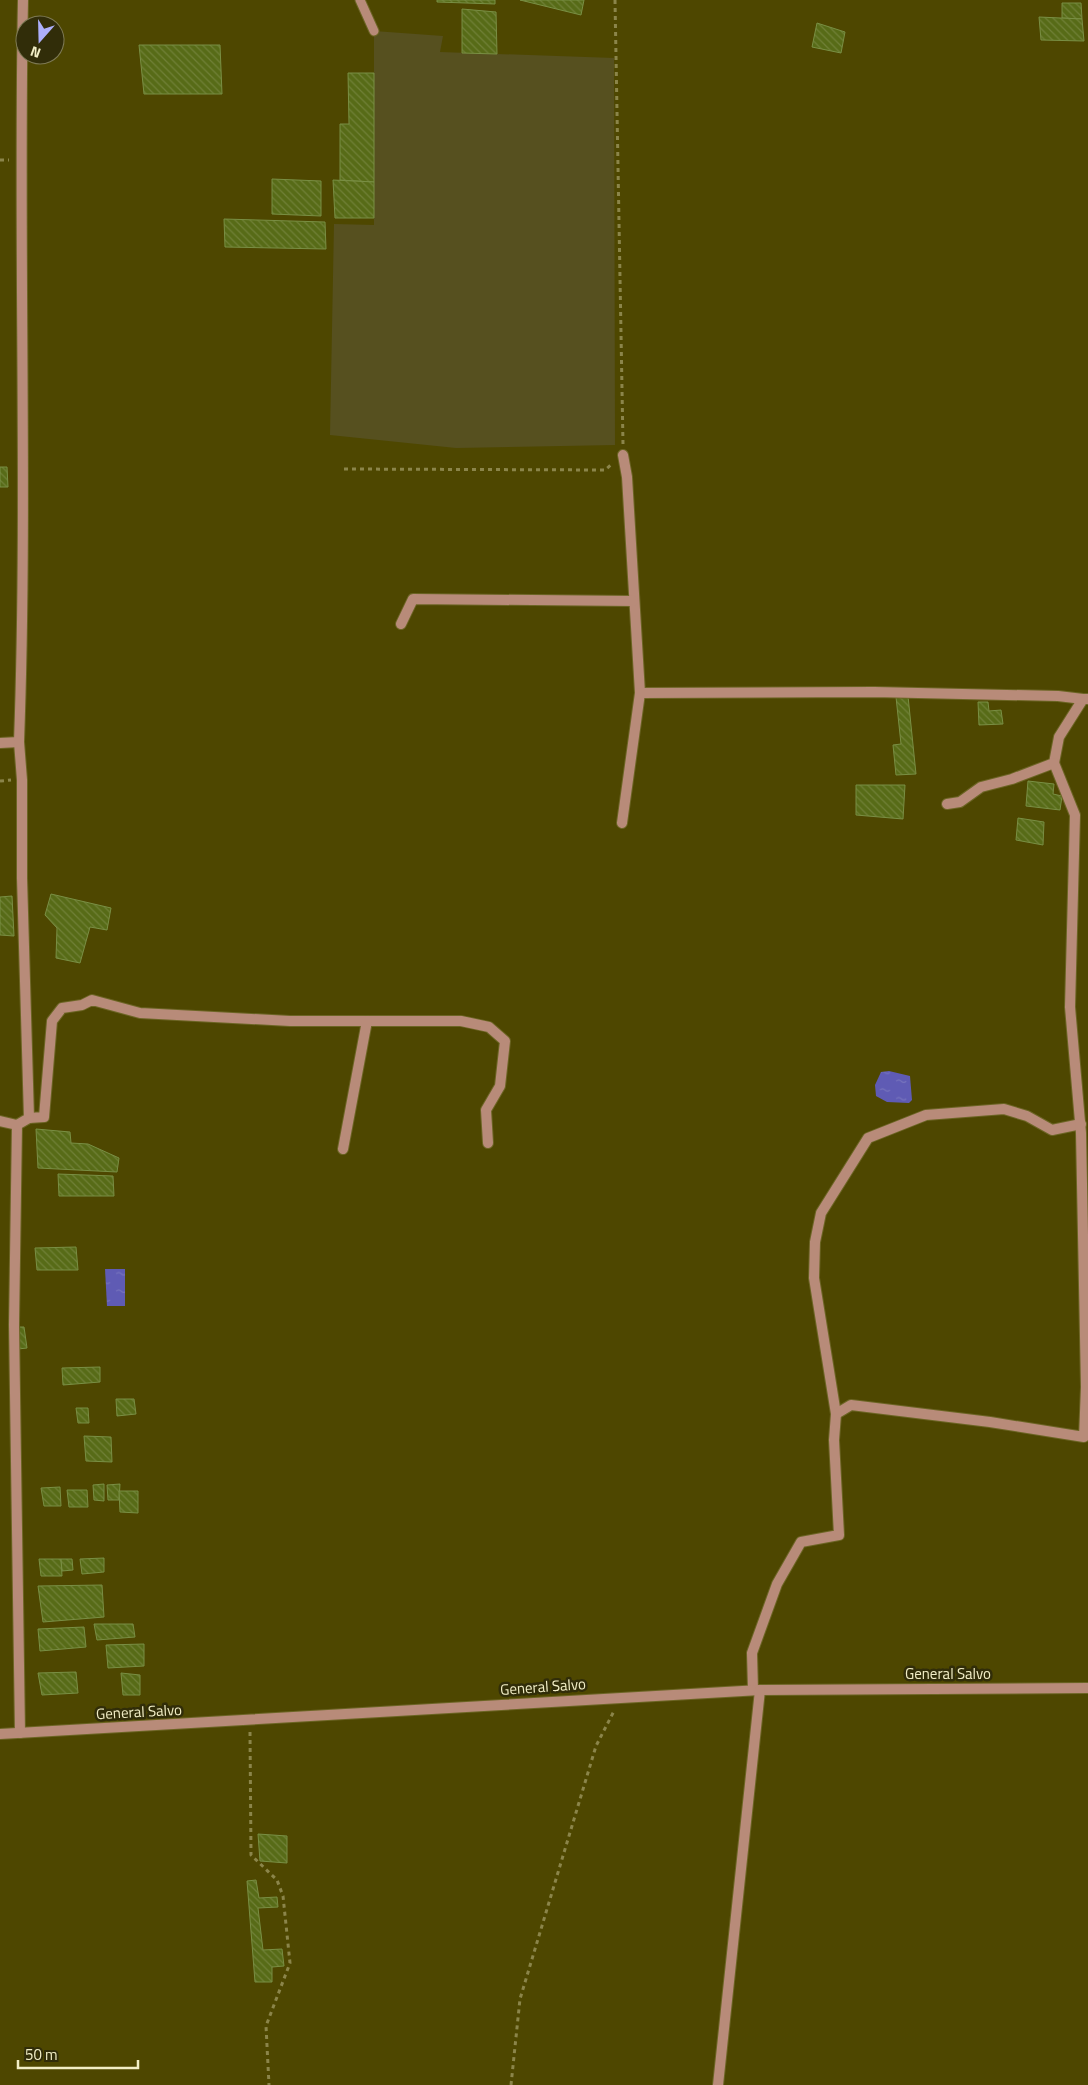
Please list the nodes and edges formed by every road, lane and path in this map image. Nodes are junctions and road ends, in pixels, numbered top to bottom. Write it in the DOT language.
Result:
graph roads {
  1 [pos="23,0"];
  2 [pos="360,0"];
  3 [pos="615,0"];
  4 [pos="374,31"];
  5 [pos="623,455"];
  6 [pos="344,469"];
  7 [pos="633,601"];
  8 [pos="401,624"];
  9 [pos="640,693"];
  10 [pos="1086,699"];
  11 [pos="19,742"];
  12 [pos="0,743"];
  13 [pos="1054,764"];
  14 [pos="947,804"];
  15 [pos="622,823"];
  16 [pos="366,1022"];
  17 [pos="29,1118"];
  18 [pos="0,1121"];
  19 [pos="1081,1124"];
  20 [pos="17,1125"];
  21 [pos="488,1143"];
  22 [pos="343,1149"];
  23 [pos="836,1414"];
  24 [pos="1088,1688"];
  25 [pos="756,1690"];
  26 [pos="622,1697"];
  27 [pos="250,1721"];
  28 [pos="20,1733"];
  29 [pos="0,1734"];
  30 [pos="269,2085"];
  31 [pos="511,2085"];
  32 [pos="718,2085"];
  1 -- 11 [label="street"];
  2 -- 4 [label="lane"];
  3 -- 5 [label="path"];
  5 -- 6 [label="path"];
  5 -- 7 [label="street"];
  7 -- 8 [label="street"];
  7 -- 9 [label="street"];
  9 -- 10 [label="street"];
  9 -- 15 [label="street"];
  10 -- 13 [label="street"];
  11 -- 12 [label="street"];
  11 -- 17 [label="street"];
  13 -- 14 [label="street"];
  13 -- 19 [label="street"];
  16 -- 17 [label="street"];
  16 -- 21 [label="street"];
  16 -- 22 [label="street"];
  17 -- 20 [label="street"];
  18 -- 20 [label="street"];
  19 -- 23 [label="street"];
  19 -- 23 [label="street"];
  20 -- 28 [label="street"];
  23 -- 25 [label="street"];
  24 -- 25 [label="street, General Salvo"];
  25 -- 26 [label="street, General Salvo"];
  25 -- 32 [label="street"];
  26 -- 27 [label="street, General Salvo"];
  26 -- 31 [label="path"];
  27 -- 28 [label="street, General Salvo"];
  27 -- 30 [label="path"];
  28 -- 29 [label="street, General Salvo"];
}
